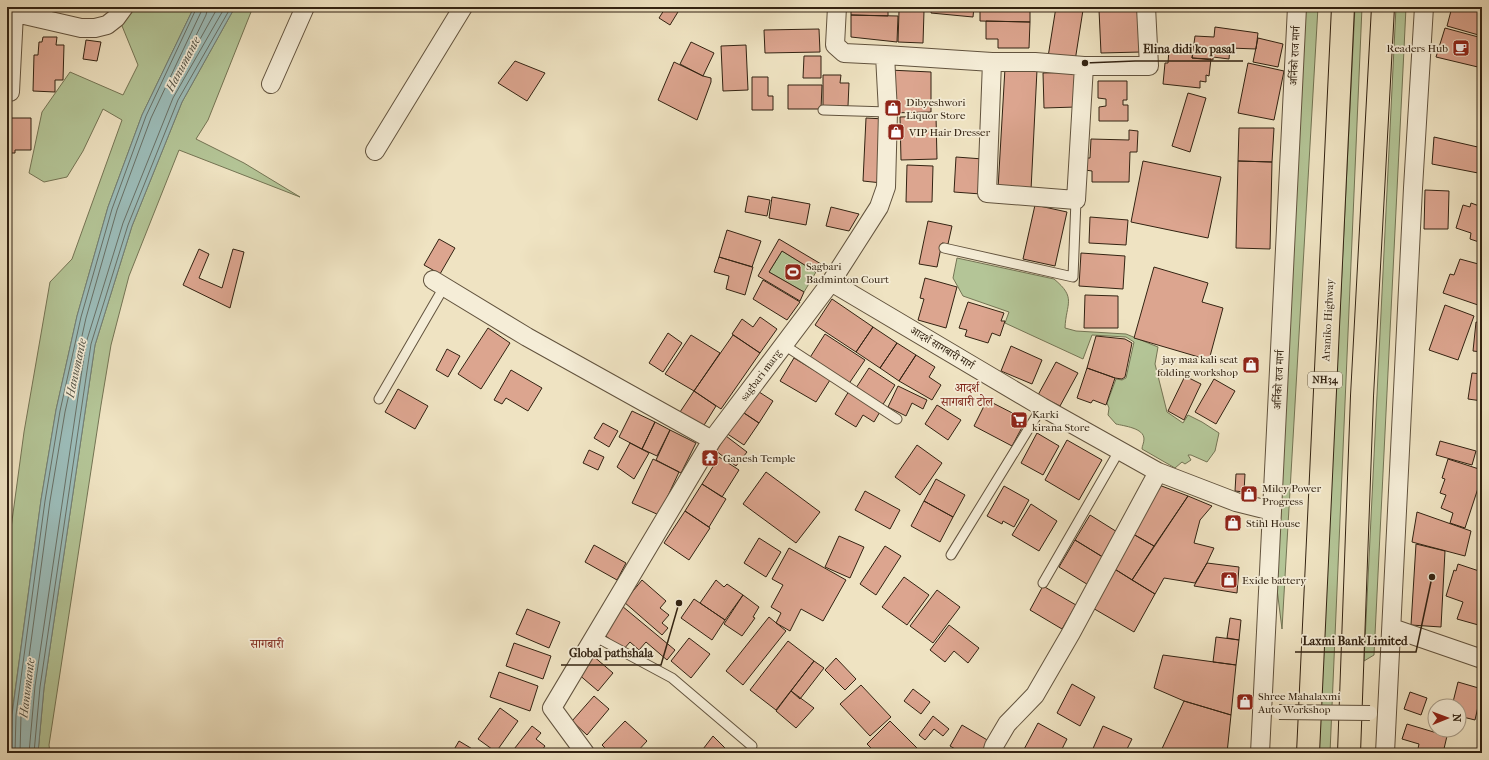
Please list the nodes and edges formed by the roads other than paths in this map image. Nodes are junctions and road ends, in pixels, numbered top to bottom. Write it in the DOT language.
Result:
graph roads {
  1 [pos="124,7"];
  2 [pos="306,7"];
  3 [pos="463,7"];
  4 [pos="837,7"];
  5 [pos="1146,7"];
  6 [pos="1297,7"];
  7 [pos="1343,7"];
  8 [pos="1382,7"];
  9 [pos="1424,7"];
  10 [pos="10,12"];
  11 [pos="885,55"];
  12 [pos="992,62"];
  13 [pos="1084,66"];
  14 [pos="271,84"];
  15 [pos="7,92"];
  16 [pos="823,110"];
  17 [pos="888,112"];
  18 [pos="375,151"];
  19 [pos="1076,200"];
  20 [pos="944,248"];
  21 [pos="831,282"];
  22 [pos="438,283"];
  23 [pos="784,345"];
  24 [pos="379,399"];
  25 [pos="1042,407"];
  26 [pos="897,420"];
  27 [pos="712,440"];
  28 [pos="1119,451"];
  29 [pos="1158,472"];
  30 [pos="1272,511"];
  31 [pos="951,555"];
  32 [pos="1042,583"];
  33 [pos="1392,628"];
  34 [pos="594,636"];
  35 [pos="1482,659"];
  36 [pos="1279,712"];
  37 [pos="1370,714"];
  38 [pos="752,746"];
  39 [pos="585,753"];
  40 [pos="992,753"];
  41 [pos="1260,753"];
  42 [pos="1308,753"];
  43 [pos="1349,753"];
  44 [pos="1386,753"];
  1 -- 10 [label="street"];
  2 -- 14 [label="street"];
  3 -- 18 [label="street"];
  4 -- 11 [label="street"];
  5 -- 13 [label="street"];
  6 -- 30 [label="street, अर्निको राज मार्ग"];
  7 -- 42 [label="highway, Araniko Highway / NH34"];
  8 -- 43 [label="highway"];
  9 -- 33 [label="street"];
  10 -- 15 [label="street"];
  11 -- 12 [label="street"];
  11 -- 17 [label="street, sagbari marg"];
  12 -- 13 [label="street"];
  12 -- 19 [label="street"];
  13 -- 19 [label="street"];
  16 -- 17 [label="lane"];
  17 -- 21 [label="street, sagbari marg"];
  19 -- 20 [label="lane"];
  21 -- 23 [label="street, sagbari marg"];
  21 -- 25 [label="street, आदर्श सागबारी मार्ग"];
  22 -- 24 [label="lane"];
  22 -- 27 [label="street"];
  23 -- 26 [label="lane"];
  23 -- 27 [label="street, sagbari marg"];
  25 -- 28 [label="street, आदर्श सागबारी मार्ग"];
  25 -- 31 [label="lane"];
  27 -- 34 [label="street, sagbari marg"];
  28 -- 29 [label="street, आदर्श सागबारी मार्ग"];
  28 -- 32 [label="lane"];
  29 -- 30 [label="street, आदर्श सागबारी मार्ग"];
  29 -- 40 [label="street"];
  30 -- 41 [label="street, अर्निको राज मार्ग"];
  33 -- 35 [label="street"];
  33 -- 44 [label="street"];
  34 -- 38 [label="lane"];
  34 -- 39 [label="street, sagbari marg"];
  36 -- 37 [label="street, bridge"];
}
